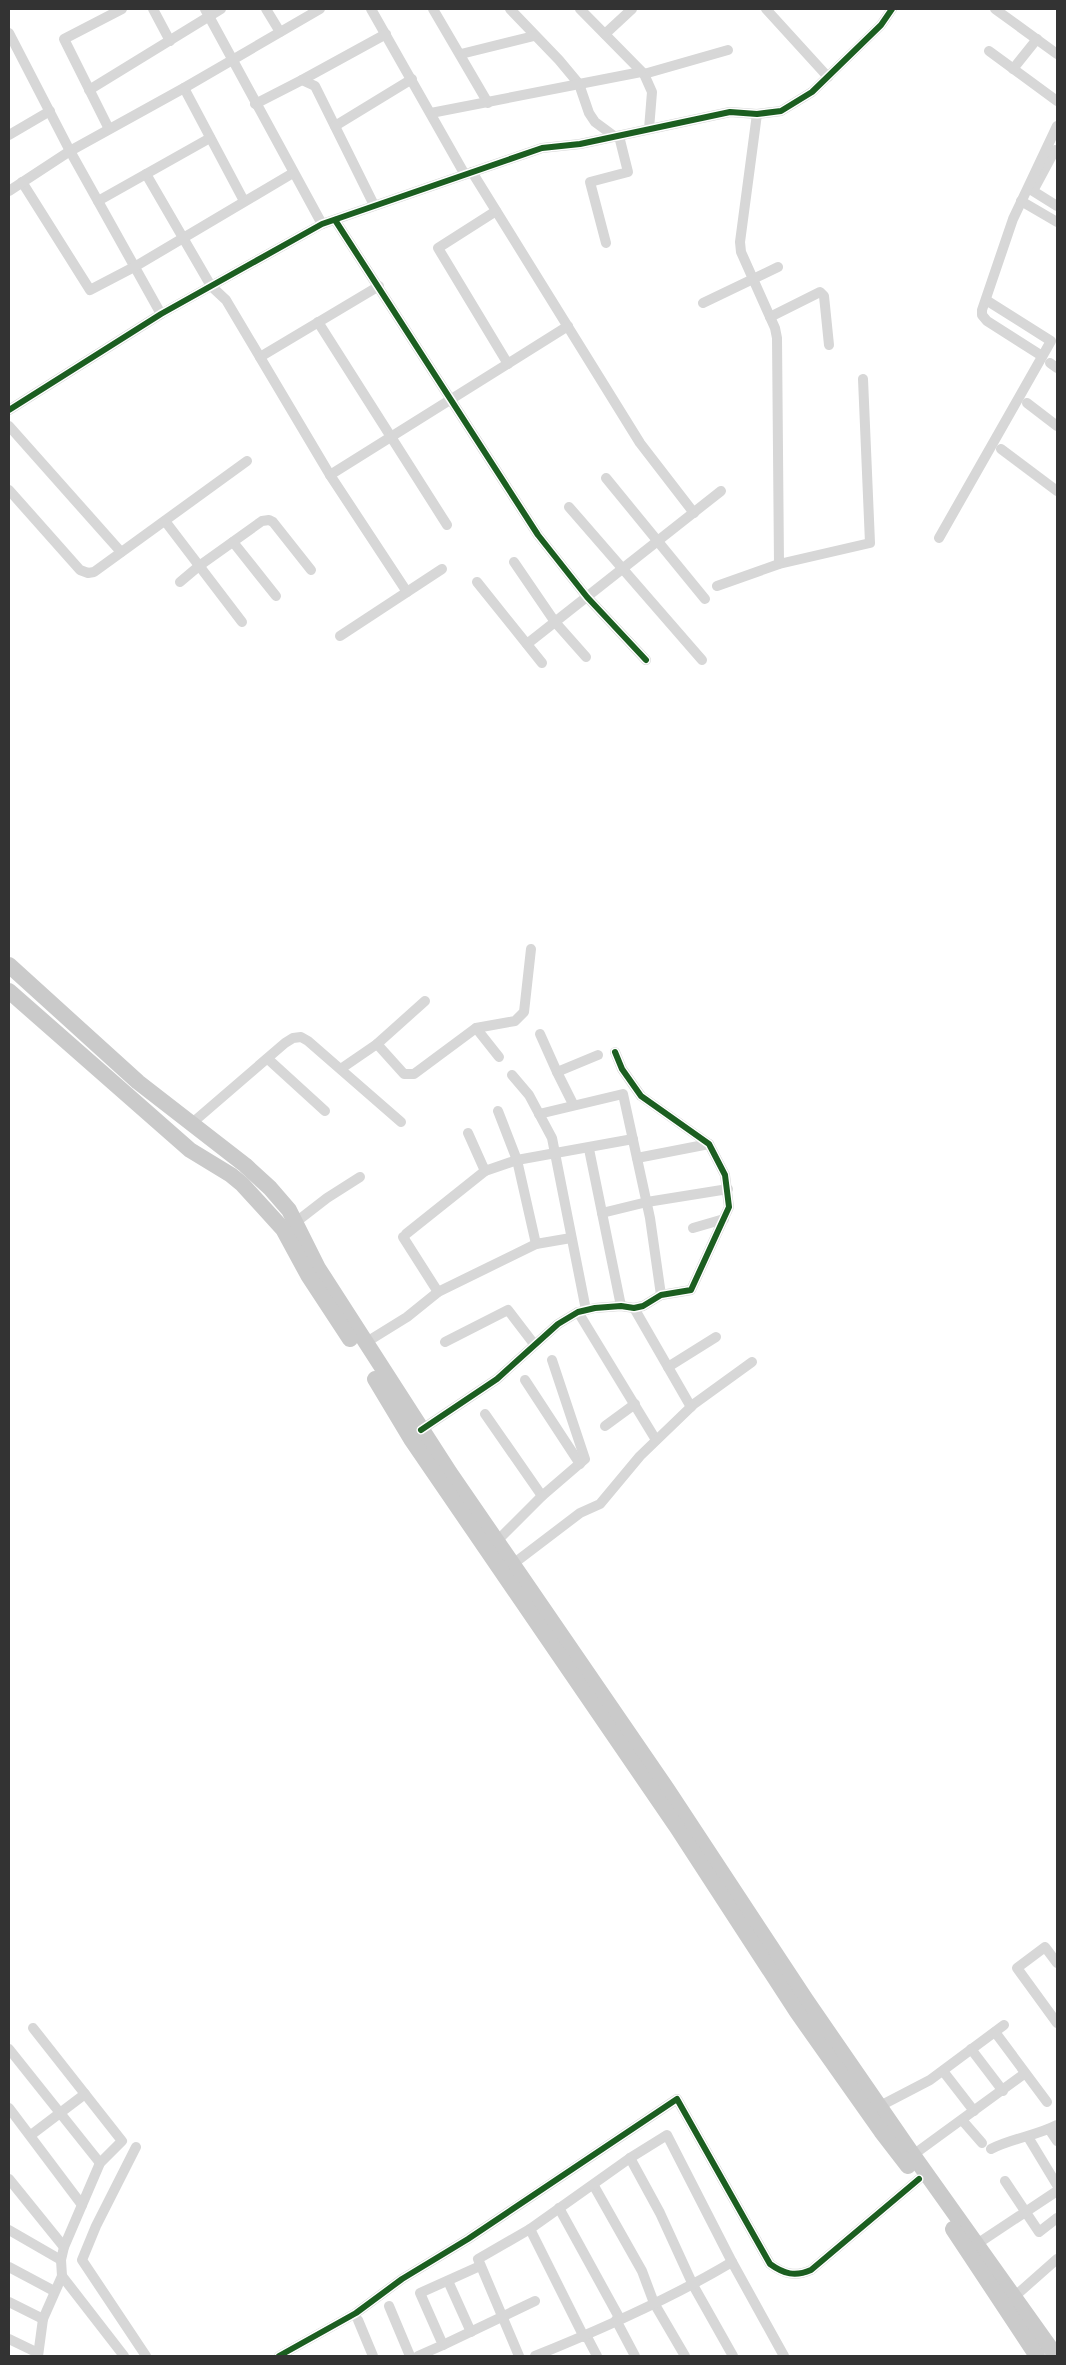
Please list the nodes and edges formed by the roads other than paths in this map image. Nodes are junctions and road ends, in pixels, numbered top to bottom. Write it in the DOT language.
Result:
graph roads {
  1 [pos="122,9"];
  2 [pos="153,9"];
  3 [pos="220,9"];
  4 [pos="266,9"];
  5 [pos="319,9"];
  6 [pos="372,9"];
  7 [pos="433,9"];
  8 [pos="510,9"];
  9 [pos="580,9"];
  10 [pos="632,9"];
  11 [pos="766,9"];
  12 [pos="892,9"];
  13 [pos="995,9"];
  14 [pos="207,13"];
  15 [pos="280,32"];
  16 [pos="9,33"];
  17 [pos="386,34"];
  18 [pos="605,34"];
  19 [pos="534,36"];
  20 [pos="1037,39"];
  21 [pos="170,41"];
  22 [pos="728,50"];
  23 [pos="989,50"];
  24 [pos="461,54"];
  25 [pos="1057,54"];
  26 [pos="231,60"];
  27 [pos="1014,69"];
  28 [pos="643,73"];
  29 [pos="828,77"];
  30 [pos="412,79"];
  31 [pos="302,80"];
  32 [pos="579,84"];
  33 [pos="184,88"];
  34 [pos="89,90"];
  35 [pos="1057,101"];
  36 [pos="488,103"];
  37 [pos="255,104"];
  38 [pos="50,111"];
  39 [pos="432,113"];
  40 [pos="757,114"];
  41 [pos="335,126"];
  42 [pos="1057,126"];
  43 [pos="649,129"];
  44 [pos="109,130"];
  45 [pos="9,136"];
  46 [pos="616,136"];
  47 [pos="210,138"];
  48 [pos="70,150"];
  49 [pos="1057,151"];
  50 [pos="294,173"];
  51 [pos="468,173"];
  52 [pos="146,174"];
  53 [pos="22,182"];
  54 [pos="9,191"];
  55 [pos="98,201"];
  56 [pos="244,201"];
  57 [pos="1022,201"];
  58 [pos="374,205"];
  59 [pos="1057,206"];
  60 [pos="496,210"];
  61 [pos="335,220"];
  62 [pos="1057,222"];
  63 [pos="322,224"];
  64 [pos="182,237"];
  65 [pos="606,243"];
  66 [pos="136,266"];
  67 [pos="778,267"];
  68 [pos="753,278"];
  69 [pos="211,286"];
  70 [pos="379,286"];
  71 [pos="986,300"];
  72 [pos="703,303"];
  73 [pos="162,314"];
  74 [pos="770,317"];
  75 [pos="318,322"];
  76 [pos="568,326"];
  77 [pos="829,345"];
  78 [pos="1042,356"];
  79 [pos="260,357"];
  80 [pos="508,364"];
  81 [pos="863,379"];
  82 [pos="450,400"];
  83 [pos="1027,403"];
  84 [pos="9,410"];
  85 [pos="9,426"];
  86 [pos="1057,426"];
  87 [pos="390,437"];
  88 [pos="1001,448"];
  89 [pos="247,461"];
  90 [pos="330,475"];
  91 [pos="606,478"];
  92 [pos="9,490"];
  93 [pos="1057,491"];
  94 [pos="721,492"];
  95 [pos="569,507"];
  96 [pos="694,512"];
  97 [pos="164,521"];
  98 [pos="447,525"];
  99 [pos="939,538"];
  100 [pos="658,540"];
  101 [pos="233,542"];
  102 [pos="121,552"];
  103 [pos="514,562"];
  104 [pos="779,564"];
  105 [pos="199,566"];
  106 [pos="442,569"];
  107 [pos="311,570"];
  108 [pos="622,570"];
  109 [pos="180,582"];
  110 [pos="476,582"];
  111 [pos="717,586"];
  112 [pos="407,592"];
  113 [pos="276,596"];
  114 [pos="587,597"];
  115 [pos="705,598"];
  116 [pos="242,622"];
  117 [pos="555,622"];
  118 [pos="340,636"];
  119 [pos="527,644"];
  120 [pos="586,657"];
  121 [pos="646,660"];
  122 [pos="702,660"];
  123 [pos="542,663"];
  124 [pos="531,949"];
  125 [pos="9,965"];
  126 [pos="9,991"];
  127 [pos="425,1001"];
  128 [pos="476,1028"];
  129 [pos="540,1034"];
  130 [pos="377,1044"];
  131 [pos="615,1052"];
  132 [pos="598,1056"];
  133 [pos="499,1057"];
  134 [pos="268,1059"];
  135 [pos="342,1068"];
  136 [pos="557,1072"];
  137 [pos="512,1075"];
  138 [pos="573,1104"];
  139 [pos="325,1110"];
  140 [pos="498,1111"];
  141 [pos="539,1114"];
  142 [pos="401,1122"];
  143 [pos="191,1124"];
  144 [pos="468,1133"];
  145 [pos="633,1139"];
  146 [pos="709,1144"];
  147 [pos="588,1149"];
  148 [pos="555,1154"];
  149 [pos="637,1158"];
  150 [pos="517,1160"];
  151 [pos="485,1171"];
  152 [pos="360,1176"];
  153 [pos="728,1189"];
  154 [pos="647,1202"];
  155 [pos="602,1213"];
  156 [pos="724,1219"];
  157 [pos="296,1222"];
  158 [pos="693,1228"];
  159 [pos="572,1238"];
  160 [pos="536,1244"];
  161 [pos="438,1292"];
  162 [pos="661,1296"];
  163 [pos="621,1306"];
  164 [pos="634,1308"];
  165 [pos="582,1311"];
  166 [pos="716,1337"];
  167 [pos="445,1342"];
  168 [pos="365,1343"];
  169 [pos="534,1344"];
  170 [pos="552,1360"];
  171 [pos="752,1362"];
  172 [pos="668,1367"];
  173 [pos="379,1375"];
  174 [pos="525,1380"];
  175 [pos="635,1404"];
  176 [pos="690,1407"];
  177 [pos="486,1414"];
  178 [pos="605,1426"];
  179 [pos="421,1430"];
  180 [pos="656,1440"];
  181 [pos="580,1464"];
  182 [pos="542,1496"];
  183 [pos="497,1541"];
  184 [pos="513,1564"];
  185 [pos="1057,1963"];
  186 [pos="1057,2024"];
  187 [pos="1004,2025"];
  188 [pos="33,2028"];
  189 [pos="995,2032"];
  190 [pos="9,2049"];
  191 [pos="971,2049"];
  192 [pos="943,2071"];
  193 [pos="1024,2074"];
  194 [pos="1002,2091"];
  195 [pos="85,2094"];
  196 [pos="1047,2102"];
  197 [pos="880,2106"];
  198 [pos="9,2108"];
  199 [pos="974,2112"];
  200 [pos="61,2114"];
  201 [pos="962,2120"];
  202 [pos="1053,2127"];
  203 [pos="31,2135"];
  204 [pos="1028,2137"];
  205 [pos="1057,2142"];
  206 [pos="982,2143"];
  207 [pos="136,2148"];
  208 [pos="991,2149"];
  209 [pos="913,2155"];
  210 [pos="630,2158"];
  211 [pos="100,2163"];
  212 [pos="9,2178"];
  213 [pos="919,2179"];
  214 [pos="1005,2181"];
  215 [pos="1057,2185"];
  216 [pos="594,2186"];
  217 [pos="1057,2191"];
  218 [pos="82,2205"];
  219 [pos="560,2208"];
  220 [pos="1026,2213"];
  221 [pos="1057,2218"];
  222 [pos="9,2230"];
  223 [pos="530,2230"];
  224 [pos="977,2244"];
  225 [pos="64,2247"];
  226 [pos="1057,2259"];
  227 [pos="61,2260"];
  228 [pos="732,2262"];
  229 [pos="480,2266"];
  230 [pos="9,2267"];
  231 [pos="62,2276"];
  232 [pos="448,2281"];
  233 [pos="693,2285"];
  234 [pos="54,2291"];
  235 [pos="1014,2297"];
  236 [pos="535,2301"];
  237 [pos="9,2302"];
  238 [pos="654,2303"];
  239 [pos="389,2306"];
  240 [pos="503,2317"];
  241 [pos="43,2319"];
  242 [pos="618,2319"];
  243 [pos="358,2320"];
  244 [pos="471,2332"];
  245 [pos="585,2336"];
  246 [pos="9,2339"];
  247 [pos="443,2345"];
  248 [pos="38,2355"];
  249 [pos="124,2356"];
  250 [pos="146,2356"];
  251 [pos="279,2356"];
  252 [pos="373,2356"];
  253 [pos="410,2356"];
  254 [pos="418,2356"];
  255 [pos="519,2356"];
  256 [pos="536,2356"];
  257 [pos="597,2356"];
  258 [pos="635,2356"];
  259 [pos="685,2356"];
  260 [pos="733,2356"];
  261 [pos="784,2356"];
  262 [pos="1037,2356"];
  263 [pos="1056,2356"];
  1 -- 34 [label="street"];
  2 -- 21 [label="street"];
  3 -- 14 [label="street"];
  4 -- 15 [label="street"];
  5 -- 15 [label="street"];
  6 -- 17 [label="street"];
  7 -- 24 [label="street"];
  8 -- 19 [label="street"];
  9 -- 18 [label="street"];
  10 -- 18 [label="street"];
  11 -- 29 [label="street"];
  12 -- 29 [label="street"];
  13 -- 20 [label="street"];
  14 -- 21 [label="street"];
  14 -- 26 [label="street"];
  15 -- 26 [label="street"];
  16 -- 38 [label="street"];
  17 -- 30 [label="street"];
  17 -- 31 [label="street"];
  18 -- 28 [label="street"];
  19 -- 24 [label="street"];
  19 -- 32 [label="street"];
  20 -- 25 [label="street"];
  20 -- 27 [label="street"];
  21 -- 34 [label="street"];
  22 -- 28 [label="street"];
  23 -- 27 [label="street"];
  24 -- 36 [label="street"];
  26 -- 33 [label="street"];
  26 -- 37 [label="street"];
  27 -- 35 [label="street"];
  28 -- 32 [label="street"];
  28 -- 43 [label="street"];
  29 -- 40 [label="street"];
  30 -- 39 [label="street"];
  30 -- 41 [label="street"];
  31 -- 37 [label="street"];
  31 -- 41 [label="street"];
  32 -- 36 [label="street"];
  32 -- 46 [label="street"];
  33 -- 44 [label="street"];
  33 -- 47 [label="street"];
  34 -- 44 [label="street"];
  36 -- 39 [label="street"];
  37 -- 50 [label="street"];
  38 -- 45 [label="street"];
  38 -- 48 [label="street"];
  39 -- 51 [label="street"];
  40 -- 43 [label="street"];
  40 -- 68 [label="street"];
  41 -- 58 [label="street"];
  42 -- 57 [label="street"];
  43 -- 46 [label="street"];
  44 -- 48 [label="street"];
  46 -- 51 [label="street"];
  46 -- 65 [label="street"];
  47 -- 52 [label="street"];
  47 -- 56 [label="street"];
  48 -- 53 [label="street"];
  48 -- 55 [label="street"];
  49 -- 59 [label="street"];
  50 -- 56 [label="street"];
  50 -- 63 [label="street"];
  51 -- 58 [label="street"];
  51 -- 60 [label="street"];
  52 -- 55 [label="street"];
  52 -- 64 [label="street"];
  53 -- 54 [label="street"];
  53 -- 66 [label="street"];
  55 -- 66 [label="street"];
  56 -- 64 [label="street"];
  57 -- 62 [label="street"];
  57 -- 71 [label="street"];
  58 -- 61 [label="street"];
  60 -- 76 [label="street"];
  60 -- 80 [label="street"];
  61 -- 63 [label="street"];
  61 -- 70 [label="street"];
  63 -- 69 [label="street"];
  64 -- 66 [label="street"];
  64 -- 69 [label="street"];
  66 -- 73 [label="street"];
  67 -- 68 [label="street"];
  68 -- 72 [label="street"];
  68 -- 74 [label="street"];
  69 -- 73 [label="street"];
  69 -- 79 [label="street"];
  70 -- 75 [label="street"];
  70 -- 82 [label="street"];
  71 -- 78 [label="street"];
  71 -- 78 [label="street"];
  73 -- 84 [label="street"];
  74 -- 77 [label="street"];
  74 -- 104 [label="street"];
  75 -- 79 [label="street"];
  75 -- 87 [label="street"];
  76 -- 80 [label="street"];
  76 -- 96 [label="street"];
  78 -- 99 [label="street"];
  79 -- 90 [label="street"];
  80 -- 82 [label="street"];
  81 -- 104 [label="street"];
  82 -- 87 [label="street"];
  82 -- 114 [label="street"];
  83 -- 86 [label="street"];
  85 -- 102 [label="street"];
  87 -- 90 [label="street"];
  87 -- 98 [label="street"];
  88 -- 93 [label="street"];
  89 -- 97 [label="street"];
  90 -- 112 [label="street"];
  91 -- 100 [label="street"];
  92 -- 102 [label="street"];
  94 -- 96 [label="street"];
  95 -- 108 [label="street"];
  96 -- 100 [label="street"];
  97 -- 102 [label="street"];
  97 -- 105 [label="street"];
  100 -- 108 [label="street"];
  100 -- 115 [label="street"];
  101 -- 105 [label="street"];
  101 -- 107 [label="street"];
  101 -- 113 [label="street"];
  103 -- 117 [label="street"];
  104 -- 111 [label="street"];
  105 -- 109 [label="street"];
  105 -- 116 [label="street"];
  106 -- 112 [label="street"];
  108 -- 114 [label="street"];
  108 -- 122 [label="street"];
  110 -- 119 [label="street"];
  112 -- 118 [label="street"];
  114 -- 117 [label="street"];
  114 -- 121 [label="street"];
  117 -- 119 [label="street"];
  117 -- 120 [label="street"];
  119 -- 123 [label="street"];
  124 -- 128 [label="street"];
  125 -- 143 [label="main road"];
  126 -- 173 [label="main road"];
  127 -- 130 [label="street"];
  128 -- 130 [label="street"];
  128 -- 133 [label="street"];
  129 -- 136 [label="street"];
  130 -- 135 [label="street"];
  131 -- 146 [label="street"];
  132 -- 136 [label="street"];
  134 -- 135 [label="street"];
  134 -- 139 [label="street"];
  134 -- 143 [label="street"];
  135 -- 142 [label="street"];
  136 -- 138 [label="street"];
  137 -- 141 [label="street"];
  138 -- 141 [label="street"];
  138 -- 145 [label="street"];
  140 -- 150 [label="street"];
  141 -- 148 [label="street"];
  143 -- 157 [label="main road"];
  144 -- 151 [label="street"];
  145 -- 147 [label="street"];
  145 -- 149 [label="street"];
  146 -- 149 [label="street"];
  146 -- 153 [label="street"];
  147 -- 148 [label="street"];
  147 -- 155 [label="street"];
  148 -- 150 [label="street"];
  148 -- 159 [label="street"];
  149 -- 154 [label="street"];
  150 -- 151 [label="street"];
  150 -- 160 [label="street"];
  151 -- 161 [label="street"];
  152 -- 157 [label="street"];
  153 -- 154 [label="street"];
  153 -- 156 [label="street"];
  154 -- 155 [label="street"];
  154 -- 162 [label="street"];
  155 -- 163 [label="street"];
  156 -- 158 [label="street"];
  156 -- 162 [label="street"];
  157 -- 168 [label="main road"];
  159 -- 160 [label="street"];
  159 -- 165 [label="street"];
  160 -- 161 [label="street"];
  161 -- 168 [label="street"];
  162 -- 164 [label="street"];
  163 -- 164 [label="street"];
  163 -- 165 [label="street"];
  164 -- 172 [label="street"];
  165 -- 169 [label="street"];
  165 -- 175 [label="street"];
  166 -- 172 [label="street"];
  167 -- 169 [label="street"];
  168 -- 173 [label="main road"];
  169 -- 179 [label="street"];
  170 -- 181 [label="street"];
  171 -- 176 [label="street"];
  172 -- 176 [label="street"];
  173 -- 179 [label="main road"];
  173 -- 213 [label="main road"];
  174 -- 181 [label="street"];
  175 -- 178 [label="street"];
  175 -- 180 [label="street"];
  176 -- 180 [label="street"];
  177 -- 182 [label="street"];
  179 -- 183 [label="main road"];
  180 -- 184 [label="street"];
  181 -- 182 [label="street"];
  182 -- 183 [label="street"];
  183 -- 184 [label="main road"];
  184 -- 197 [label="main road"];
  185 -- 186 [label="street"];
  187 -- 189 [label="street"];
  188 -- 195 [label="street"];
  189 -- 191 [label="street"];
  189 -- 193 [label="street"];
  190 -- 200 [label="street"];
  191 -- 192 [label="street"];
  191 -- 194 [label="street"];
  192 -- 197 [label="street"];
  192 -- 199 [label="street"];
  193 -- 194 [label="street"];
  193 -- 196 [label="street"];
  194 -- 199 [label="street"];
  195 -- 200 [label="street"];
  195 -- 211 [label="street"];
  197 -- 209 [label="main road"];
  198 -- 203 [label="street"];
  199 -- 201 [label="street"];
  200 -- 203 [label="street"];
  200 -- 211 [label="street"];
  201 -- 206 [label="street"];
  201 -- 209 [label="street"];
  202 -- 204 [label="street"];
  202 -- 205 [label="street"];
  203 -- 218 [label="street"];
  204 -- 208 [label="street"];
  204 -- 215 [label="street"];
  207 -- 250 [label="street"];
  209 -- 224 [label="main road"];
  210 -- 216 [label="street"];
  210 -- 228 [label="street"];
  210 -- 233 [label="street"];
  211 -- 218 [label="street"];
  212 -- 225 [label="street"];
  213 -- 251 [label="street"];
  213 -- 262 [label="main road"];
  214 -- 220 [label="street"];
  216 -- 219 [label="street"];
  216 -- 238 [label="street"];
  217 -- 220 [label="street"];
  218 -- 225 [label="street"];
  219 -- 223 [label="street"];
  219 -- 242 [label="street"];
  220 -- 221 [label="street"];
  220 -- 224 [label="street"];
  222 -- 227 [label="street"];
  223 -- 229 [label="street"];
  223 -- 245 [label="street"];
  224 -- 235 [label="main road"];
  225 -- 227 [label="street"];
  226 -- 235 [label="street"];
  227 -- 231 [label="street"];
  228 -- 233 [label="street"];
  228 -- 261 [label="street"];
  229 -- 232 [label="street"];
  229 -- 240 [label="street"];
  230 -- 234 [label="street"];
  231 -- 234 [label="street"];
  231 -- 249 [label="street"];
  232 -- 244 [label="street"];
  232 -- 247 [label="street"];
  233 -- 238 [label="street"];
  233 -- 260 [label="street"];
  234 -- 241 [label="street"];
  235 -- 263 [label="main road"];
  236 -- 240 [label="street"];
  237 -- 241 [label="street"];
  238 -- 242 [label="street"];
  238 -- 259 [label="street"];
  239 -- 253 [label="street"];
  240 -- 244 [label="street"];
  240 -- 255 [label="street"];
  241 -- 248 [label="street"];
  242 -- 245 [label="street"];
  242 -- 258 [label="street"];
  243 -- 252 [label="street"];
  244 -- 247 [label="street"];
  245 -- 256 [label="street"];
  245 -- 257 [label="street"];
  246 -- 248 [label="street"];
  247 -- 254 [label="street"];
}
